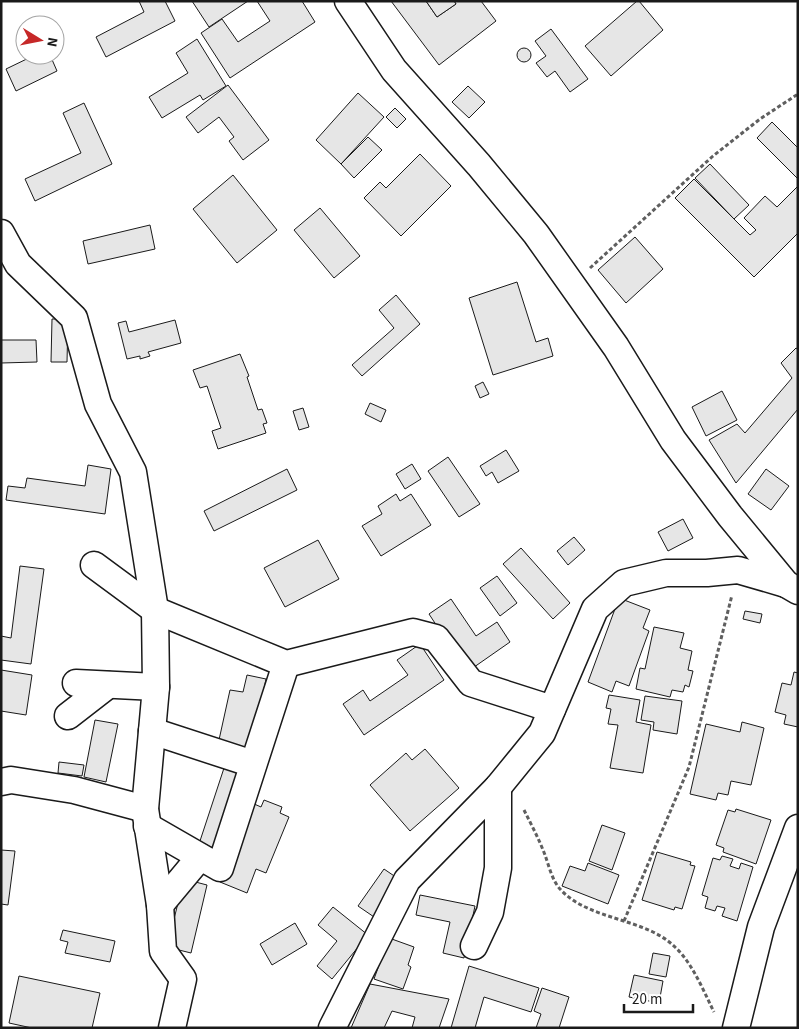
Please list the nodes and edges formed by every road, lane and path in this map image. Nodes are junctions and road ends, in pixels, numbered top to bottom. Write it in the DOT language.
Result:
graph roads {
  1 [pos="348,1"];
  2 [pos="798,94"];
  3 [pos="1,233"];
  4 [pos="572,283"];
  5 [pos="94,565"];
  6 [pos="738,570"];
  7 [pos="792,588"];
  8 [pos="155,610"];
  9 [pos="286,664"];
  10 [pos="76,683"];
  11 [pos="108,684"];
  12 [pos="156,686"];
  13 [pos="552,709"];
  14 [pos="68,716"];
  15 [pos="152,731"];
  16 [pos="253,764"];
  17 [pos="1,782"];
  18 [pos="498,787"];
  19 [pos="524,810"];
  20 [pos="146,818"];
  21 [pos="798,828"];
  22 [pos="200,857"];
  23 [pos="160,905"];
  24 [pos="624,921"];
  25 [pos="474,946"];
  26 [pos="727,1023"];
  27 [pos="172,1028"];
  28 [pos="332,1028"];
  1 -- 4 [label="street"];
  2 -- 4 [label="path"];
  3 -- 8 [label="street"];
  4 -- 7 [label="street"];
  5 -- 8 [label="street"];
  6 -- 7 [label="street"];
  6 -- 13 [label="street"];
  6 -- 24 [label="path"];
  8 -- 9 [label="street"];
  8 -- 12 [label="street"];
  9 -- 13 [label="street"];
  9 -- 16 [label="street"];
  10 -- 11 [label="street"];
  11 -- 12 [label="street"];
  11 -- 14 [label="street"];
  12 -- 15 [label="street"];
  13 -- 18 [label="street"];
  15 -- 16 [label="street"];
  15 -- 20 [label="street"];
  16 -- 22 [label="street"];
  17 -- 20 [label="street"];
  18 -- 25 [label="street"];
  18 -- 28 [label="street"];
  19 -- 24 [label="path"];
  20 -- 22 [label="street"];
  20 -- 23 [label="street"];
  21 -- 26 [label="street"];
  22 -- 23 [label="street"];
  23 -- 27 [label="street"];
  24 -- 26 [label="path"];
}
